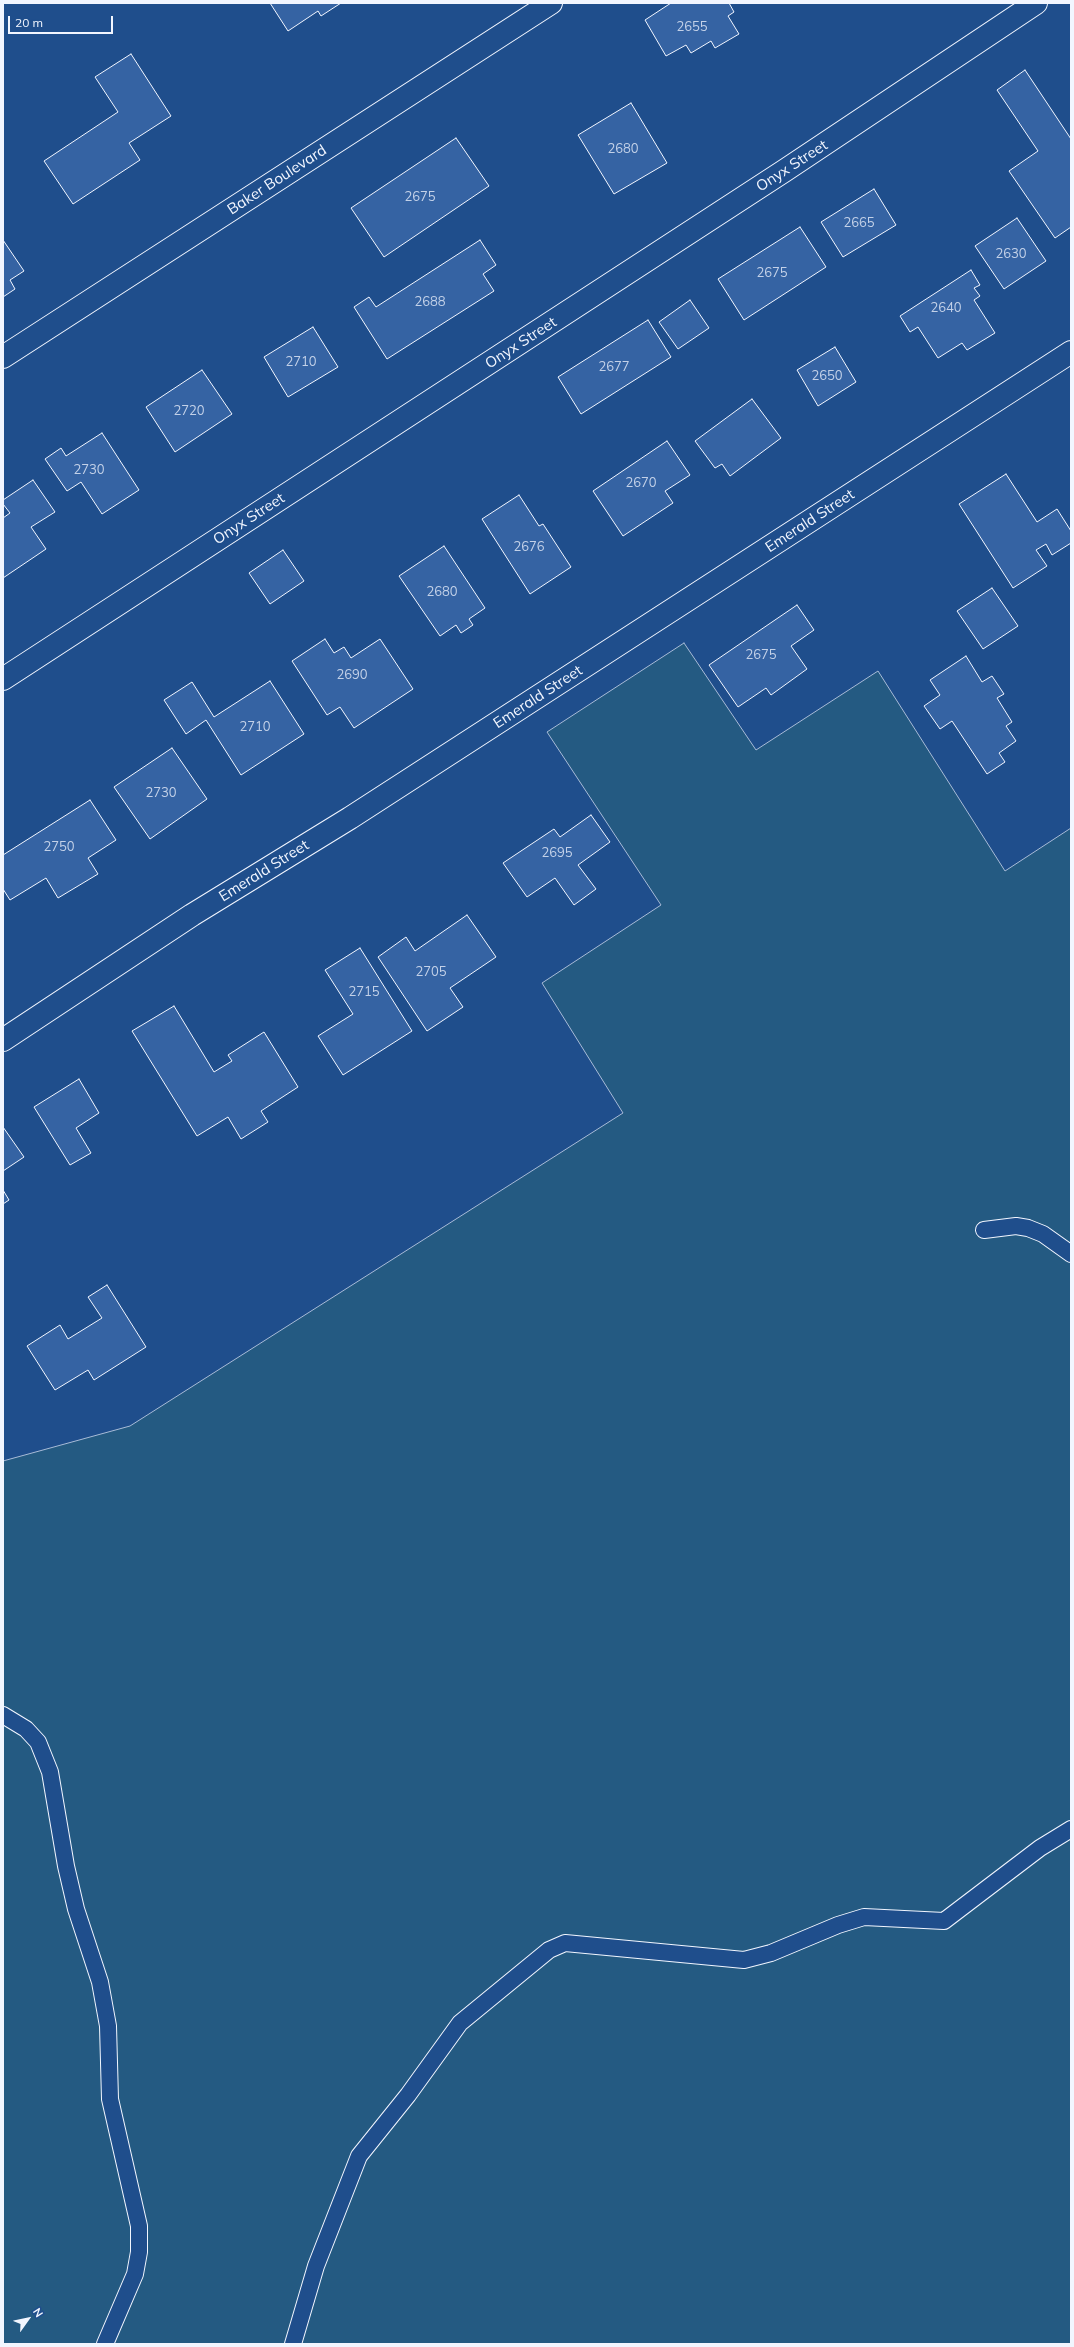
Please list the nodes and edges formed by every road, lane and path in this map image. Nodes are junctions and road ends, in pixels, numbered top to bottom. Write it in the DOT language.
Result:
graph roads {
  1 [pos="551,3"];
  2 [pos="1036,3"];
  3 [pos="1071,352"];
  4 [pos="3,357"];
  5 [pos="3,679"];
  6 [pos="3,1040"];
  7 [pos="984,1230"];
  8 [pos="1071,1254"];
  9 [pos="3,1715"];
  10 [pos="1071,1829"];
  11 [pos="105,2344"];
  12 [pos="293,2344"];
  1 -- 4 [label="street, Baker Boulevard"];
  2 -- 5 [label="street, Onyx Street"];
  3 -- 6 [label="street, Emerald Street"];
  7 -- 8 [label="lane"];
  9 -- 11 [label="lane"];
  10 -- 12 [label="lane"];
}
